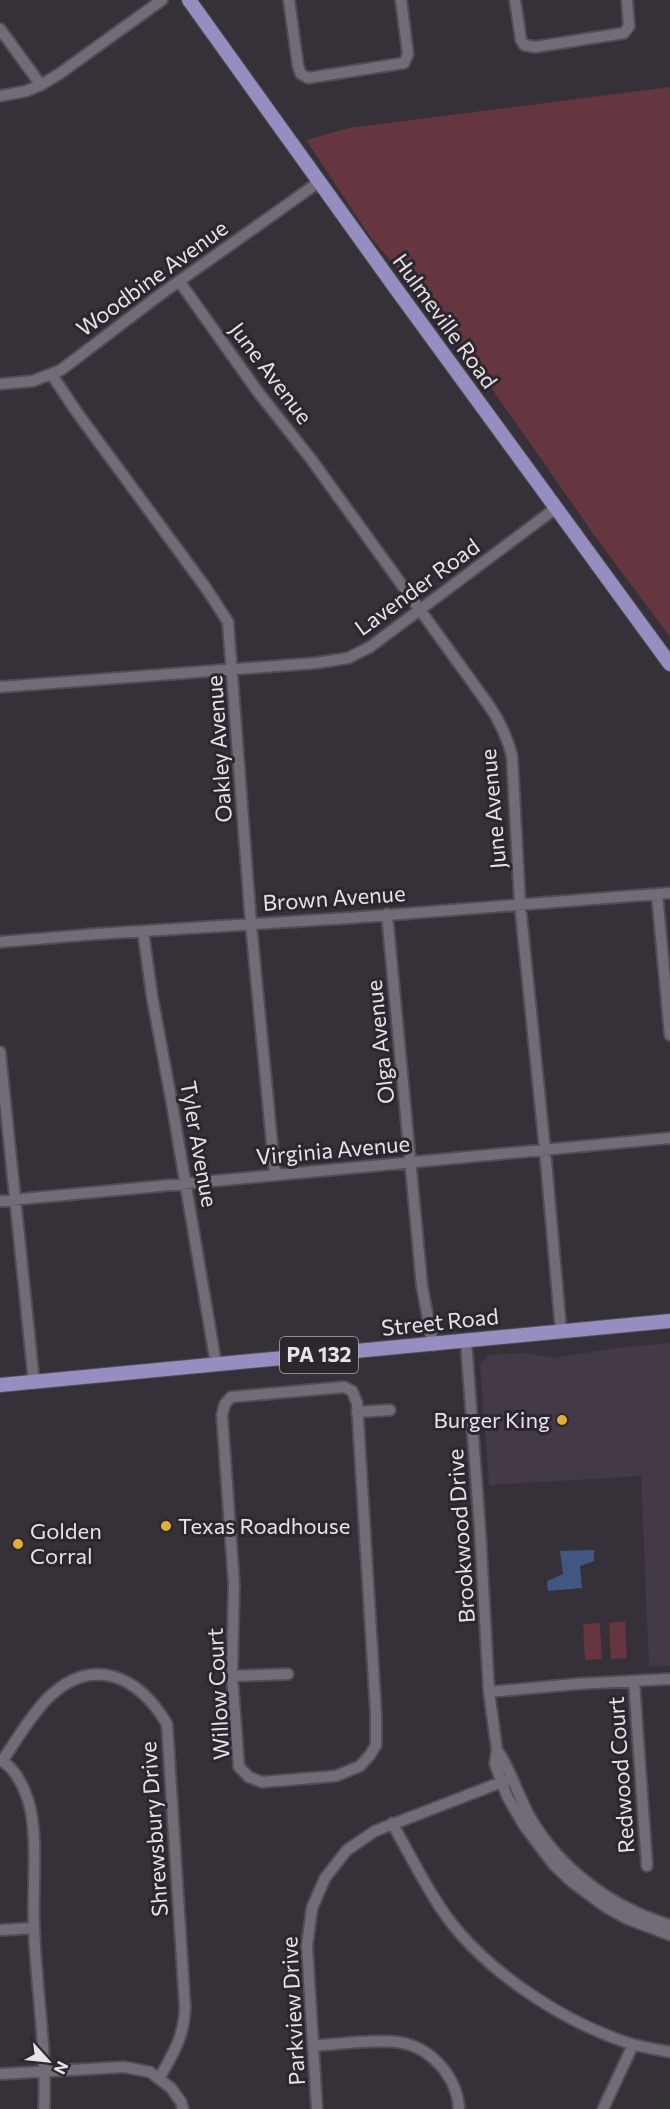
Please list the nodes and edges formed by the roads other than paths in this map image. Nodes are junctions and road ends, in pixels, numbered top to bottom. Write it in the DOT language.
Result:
graph roads {
  1 [pos="162,0"];
  2 [pos="189,0"];
  3 [pos="289,0"];
  4 [pos="401,0"];
  5 [pos="515,0"];
  6 [pos="627,0"];
  7 [pos="0,29"];
  8 [pos="41,85"];
  9 [pos="0,96"];
  10 [pos="319,182"];
  11 [pos="179,281"];
  12 [pos="52,375"];
  13 [pos="0,384"];
  14 [pos="556,508"];
  15 [pos="420,611"];
  16 [pos="670,664"];
  17 [pos="233,669"];
  18 [pos="0,687"];
  19 [pos="670,893"];
  20 [pos="657,894"];
  21 [pos="520,904"];
  22 [pos="387,914"];
  23 [pos="251,924"];
  24 [pos="143,931"];
  25 [pos="0,942"];
  26 [pos="670,1035"];
  27 [pos="0,1052"];
  28 [pos="670,1138"];
  29 [pos="545,1150"];
  30 [pos="411,1163"];
  31 [pos="275,1175"];
  32 [pos="186,1183"];
  33 [pos="14,1200"];
  34 [pos="0,1202"];
  35 [pos="670,1321"];
  36 [pos="561,1331"];
  37 [pos="466,1341"];
  38 [pos="433,1344"];
  39 [pos="216,1364"];
  40 [pos="34,1382"];
  41 [pos="0,1385"];
  42 [pos="390,1410"];
  43 [pos="357,1412"];
  44 [pos="288,1674"];
  45 [pos="232,1676"];
  46 [pos="670,1679"];
  47 [pos="634,1681"];
  48 [pos="489,1692"];
  49 [pos="1,1761"];
  50 [pos="507,1780"];
  51 [pos="392,1823"];
  52 [pos="646,1866"];
  53 [pos="670,1925"];
  54 [pos="34,1928"];
  55 [pos="0,1930"];
  56 [pos="670,1935"];
  57 [pos="633,2045"];
  58 [pos="313,2046"];
  59 [pos="670,2052"];
  60 [pos="46,2071"];
  61 [pos="0,2074"];
  62 [pos="159,2079"];
  63 [pos="44,2109"];
  64 [pos="183,2109"];
  65 [pos="317,2109"];
  66 [pos="459,2109"];
  67 [pos="603,2109"];
  1 -- 8 [label="street"];
  2 -- 10 [label="main road, Hulmeville Road"];
  3 -- 4 [label="street"];
  5 -- 6 [label="street"];
  7 -- 8 [label="street"];
  8 -- 9 [label="street"];
  10 -- 11 [label="street, Woodbine Avenue"];
  10 -- 14 [label="main road, Hulmeville Road"];
  11 -- 12 [label="street, Woodbine Avenue"];
  11 -- 15 [label="street, June Avenue"];
  12 -- 13 [label="street, Woodbine Avenue"];
  12 -- 17 [label="street, Oakley Avenue"];
  14 -- 15 [label="street, Lavender Road"];
  14 -- 16 [label="main road, Hulmeville Road"];
  15 -- 17 [label="street, Lavender Road"];
  15 -- 21 [label="street, June Avenue"];
  17 -- 18 [label="street, Lavender Road"];
  17 -- 23 [label="street, Oakley Avenue"];
  19 -- 20 [label="street, Brown Avenue"];
  20 -- 21 [label="street, Brown Avenue"];
  20 -- 26 [label="street"];
  21 -- 22 [label="street, Brown Avenue"];
  21 -- 29 [label="street, June Avenue"];
  22 -- 23 [label="street, Brown Avenue"];
  22 -- 30 [label="street, Olga Avenue"];
  23 -- 24 [label="street, Brown Avenue"];
  23 -- 31 [label="street, Oakley Avenue"];
  24 -- 25 [label="street, Brown Avenue"];
  24 -- 32 [label="street, Tyler Avenue"];
  27 -- 33 [label="street"];
  28 -- 29 [label="street, Virginia Avenue"];
  29 -- 30 [label="street, Virginia Avenue"];
  29 -- 36 [label="street, June Avenue"];
  30 -- 31 [label="street, Virginia Avenue"];
  30 -- 38 [label="street, Olga Avenue"];
  31 -- 32 [label="street, Virginia Avenue"];
  32 -- 33 [label="street, Virginia Avenue"];
  32 -- 39 [label="street, Tyler Avenue"];
  33 -- 34 [label="street, Virginia Avenue"];
  33 -- 40 [label="street"];
  35 -- 36 [label="main road, Street Road / PA 132"];
  36 -- 37 [label="main road, Street Road / PA 132"];
  37 -- 38 [label="main road, Street Road / PA 132"];
  37 -- 48 [label="street, Brookwood Drive"];
  38 -- 39 [label="main road, Street Road / PA 132"];
  39 -- 40 [label="main road, Street Road / PA 132"];
  40 -- 41 [label="main road, Street Road / PA 132"];
  42 -- 43 [label="street"];
  43 -- 45 [label="street, Willow Court"];
  43 -- 45 [label="street, Willow Court"];
  44 -- 45 [label="street"];
  46 -- 47 [label="street"];
  47 -- 48 [label="street"];
  47 -- 52 [label="street, Redwood Court"];
  48 -- 50 [label="street, Brookwood Drive"];
  49 -- 54 [label="street"];
  49 -- 62 [label="street, Shrewsbury Drive"];
  50 -- 51 [label="street, Parkview Drive"];
  50 -- 53 [label="street, Brookwood Drive"];
  50 -- 56 [label="street, Brookwood Drive"];
  51 -- 57 [label="street"];
  51 -- 58 [label="street, Parkview Drive"];
  54 -- 55 [label="street"];
  54 -- 60 [label="street"];
  57 -- 59 [label="street"];
  57 -- 67 [label="street"];
  58 -- 65 [label="street, Parkview Drive"];
  58 -- 66 [label="street"];
  60 -- 61 [label="street"];
  60 -- 62 [label="street"];
  60 -- 63 [label="street"];
  62 -- 64 [label="street"];
}
